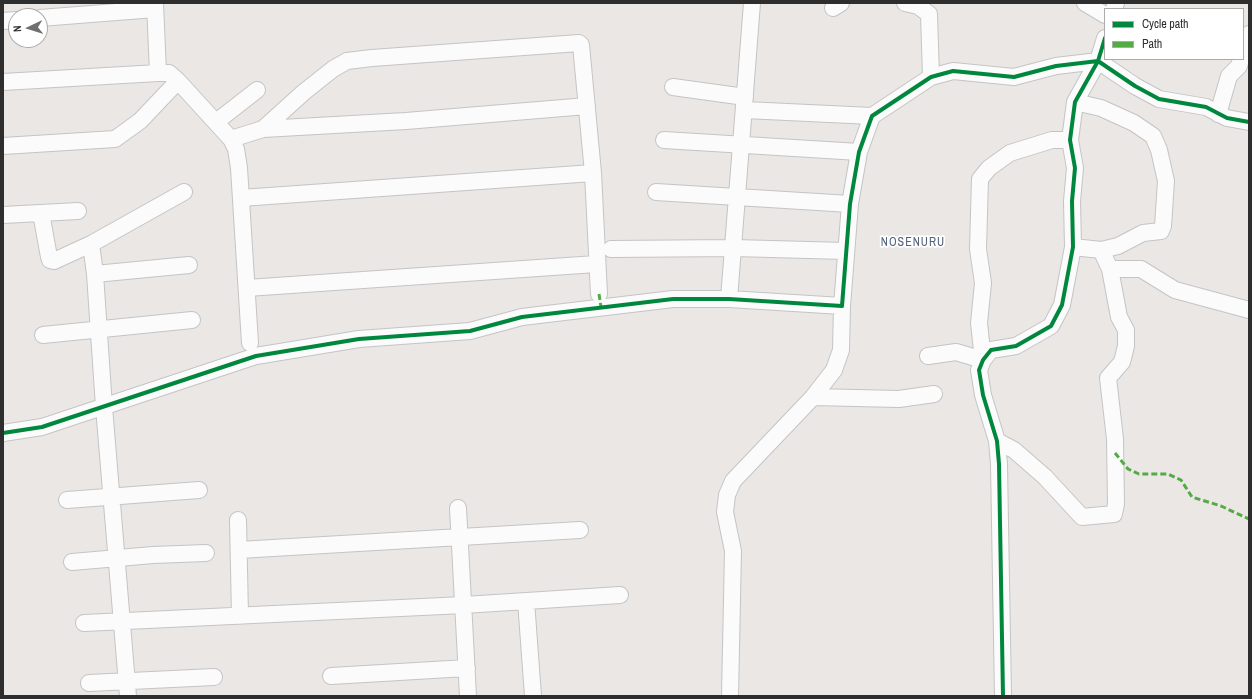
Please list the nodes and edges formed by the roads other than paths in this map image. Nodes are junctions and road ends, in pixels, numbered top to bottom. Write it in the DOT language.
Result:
graph roads {
  1 [pos="752,3"];
  2 [pos="905,3"];
  3 [pos="1085,3"];
  4 [pos="155,6"];
  5 [pos="1104,14"];
  6 [pos="48,17"];
  7 [pos="1249,34"];
  8 [pos="1104,41"];
  9 [pos="1244,48"];
  10 [pos="1241,60"];
  11 [pos="1098,61"];
  12 [pos="158,73"];
  13 [pos="931,77"];
  14 [pos="178,81"];
  15 [pos="3,82"];
  16 [pos="673,87"];
  17 [pos="257,90"];
  18 [pos="1075,102"];
  19 [pos="745,104"];
  20 [pos="587,106"];
  21 [pos="1218,114"];
  22 [pos="872,116"];
  23 [pos="216,122"];
  24 [pos="1249,122"];
  25 [pos="263,129"];
  26 [pos="231,139"];
  27 [pos="664,140"];
  28 [pos="1070,140"];
  29 [pos="740,145"];
  30 [pos="3,146"];
  31 [pos="859,152"];
  32 [pos="592,173"];
  33 [pos="184,192"];
  34 [pos="656,192"];
  35 [pos="737,196"];
  36 [pos="241,198"];
  37 [pos="850,204"];
  38 [pos="78,211"];
  39 [pos="41,213"];
  40 [pos="3,215"];
  41 [pos="91,244"];
  42 [pos="1073,247"];
  43 [pos="734,248"];
  44 [pos="611,249"];
  45 [pos="1101,250"];
  46 [pos="846,251"];
  47 [pos="596,264"];
  48 [pos="189,265"];
  49 [pos="1110,269"];
  50 [pos="95,274"];
  51 [pos="247,288"];
  52 [pos="599,294"];
  53 [pos="729,299"];
  54 [pos="842,306"];
  55 [pos="1249,310"];
  56 [pos="192,320"];
  57 [pos="99,330"];
  58 [pos="43,335"];
  59 [pos="250,343"];
  60 [pos="928,356"];
  61 [pos="983,360"];
  62 [pos="934,394"];
  63 [pos="813,397"];
  64 [pos="104,407"];
  65 [pos="3,433"];
  66 [pos="997,441"];
  67 [pos="199,490"];
  68 [pos="111,496"];
  69 [pos="67,500"];
  70 [pos="458,508"];
  71 [pos="238,520"];
  72 [pos="580,530"];
  73 [pos="460,538"];
  74 [pos="239,550"];
  75 [pos="206,553"];
  76 [pos="116,558"];
  77 [pos="72,562"];
  78 [pos="620,595"];
  79 [pos="526,601"];
  80 [pos="464,605"];
  81 [pos="240,616"];
  82 [pos="122,621"];
  83 [pos="84,623"];
  84 [pos="467,668"];
  85 [pos="330,676"];
  86 [pos="214,677"];
  87 [pos="89,683"];
  88 [pos="127,688"];
  89 [pos="468,696"];
  90 [pos="533,696"];
  91 [pos="730,696"];
  92 [pos="1003,696"];
  1 -- 19 [label="street"];
  2 -- 13 [label="street"];
  3 -- 5 [label="street"];
  4 -- 6 [label="street"];
  4 -- 12 [label="street"];
  7 -- 9 [label="street"];
  8 -- 11 [label="street"];
  10 -- 21 [label="street"];
  11 -- 13 [label="street"];
  11 -- 18 [label="street"];
  11 -- 21 [label="street"];
  12 -- 14 [label="street"];
  12 -- 15 [label="street"];
  13 -- 22 [label="street"];
  14 -- 23 [label="street"];
  14 -- 30 [label="street"];
  16 -- 19 [label="street"];
  17 -- 23 [label="street"];
  18 -- 28 [label="street"];
  18 -- 45 [label="street"];
  19 -- 22 [label="street"];
  19 -- 29 [label="street"];
  20 -- 25 [label="street"];
  20 -- 25 [label="street"];
  20 -- 32 [label="street"];
  21 -- 24 [label="street"];
  22 -- 31 [label="street"];
  23 -- 26 [label="street"];
  25 -- 26 [label="street"];
  26 -- 36 [label="street"];
  27 -- 29 [label="street"];
  28 -- 42 [label="street"];
  28 -- 61 [label="street"];
  29 -- 31 [label="street"];
  29 -- 35 [label="street"];
  31 -- 37 [label="street"];
  32 -- 36 [label="street"];
  32 -- 47 [label="street"];
  33 -- 41 [label="street"];
  34 -- 35 [label="street"];
  35 -- 37 [label="street"];
  35 -- 43 [label="street"];
  36 -- 51 [label="street"];
  37 -- 46 [label="street"];
  38 -- 39 [label="street"];
  39 -- 40 [label="street"];
  39 -- 41 [label="street"];
  41 -- 50 [label="street"];
  42 -- 45 [label="street"];
  42 -- 61 [label="street"];
  43 -- 44 [label="street"];
  43 -- 46 [label="street"];
  43 -- 53 [label="street"];
  45 -- 49 [label="street"];
  46 -- 54 [label="street"];
  47 -- 51 [label="street"];
  47 -- 52 [label="street"];
  48 -- 50 [label="street"];
  49 -- 55 [label="street"];
  49 -- 66 [label="street"];
  50 -- 57 [label="street"];
  51 -- 59 [label="street"];
  53 -- 54 [label="street"];
  53 -- 64 [label="street"];
  54 -- 63 [label="street"];
  56 -- 57 [label="street"];
  57 -- 58 [label="street"];
  57 -- 64 [label="street"];
  60 -- 61 [label="street"];
  61 -- 66 [label="street"];
  62 -- 63 [label="street"];
  63 -- 91 [label="street"];
  64 -- 65 [label="street"];
  64 -- 68 [label="street"];
  66 -- 92 [label="street"];
  67 -- 68 [label="street"];
  68 -- 69 [label="street"];
  68 -- 76 [label="street"];
  70 -- 73 [label="street"];
  71 -- 74 [label="street"];
  72 -- 73 [label="street"];
  73 -- 74 [label="street"];
  73 -- 80 [label="street"];
  74 -- 81 [label="street"];
  75 -- 76 [label="street"];
  76 -- 77 [label="street"];
  76 -- 82 [label="street"];
  78 -- 79 [label="street"];
  79 -- 80 [label="street"];
  79 -- 90 [label="street"];
  80 -- 81 [label="street"];
  80 -- 84 [label="street"];
  81 -- 82 [label="street"];
  82 -- 83 [label="street"];
  82 -- 88 [label="street"];
  84 -- 85 [label="street"];
  84 -- 89 [label="street"];
  86 -- 88 [label="street"];
  87 -- 88 [label="street"];
}
